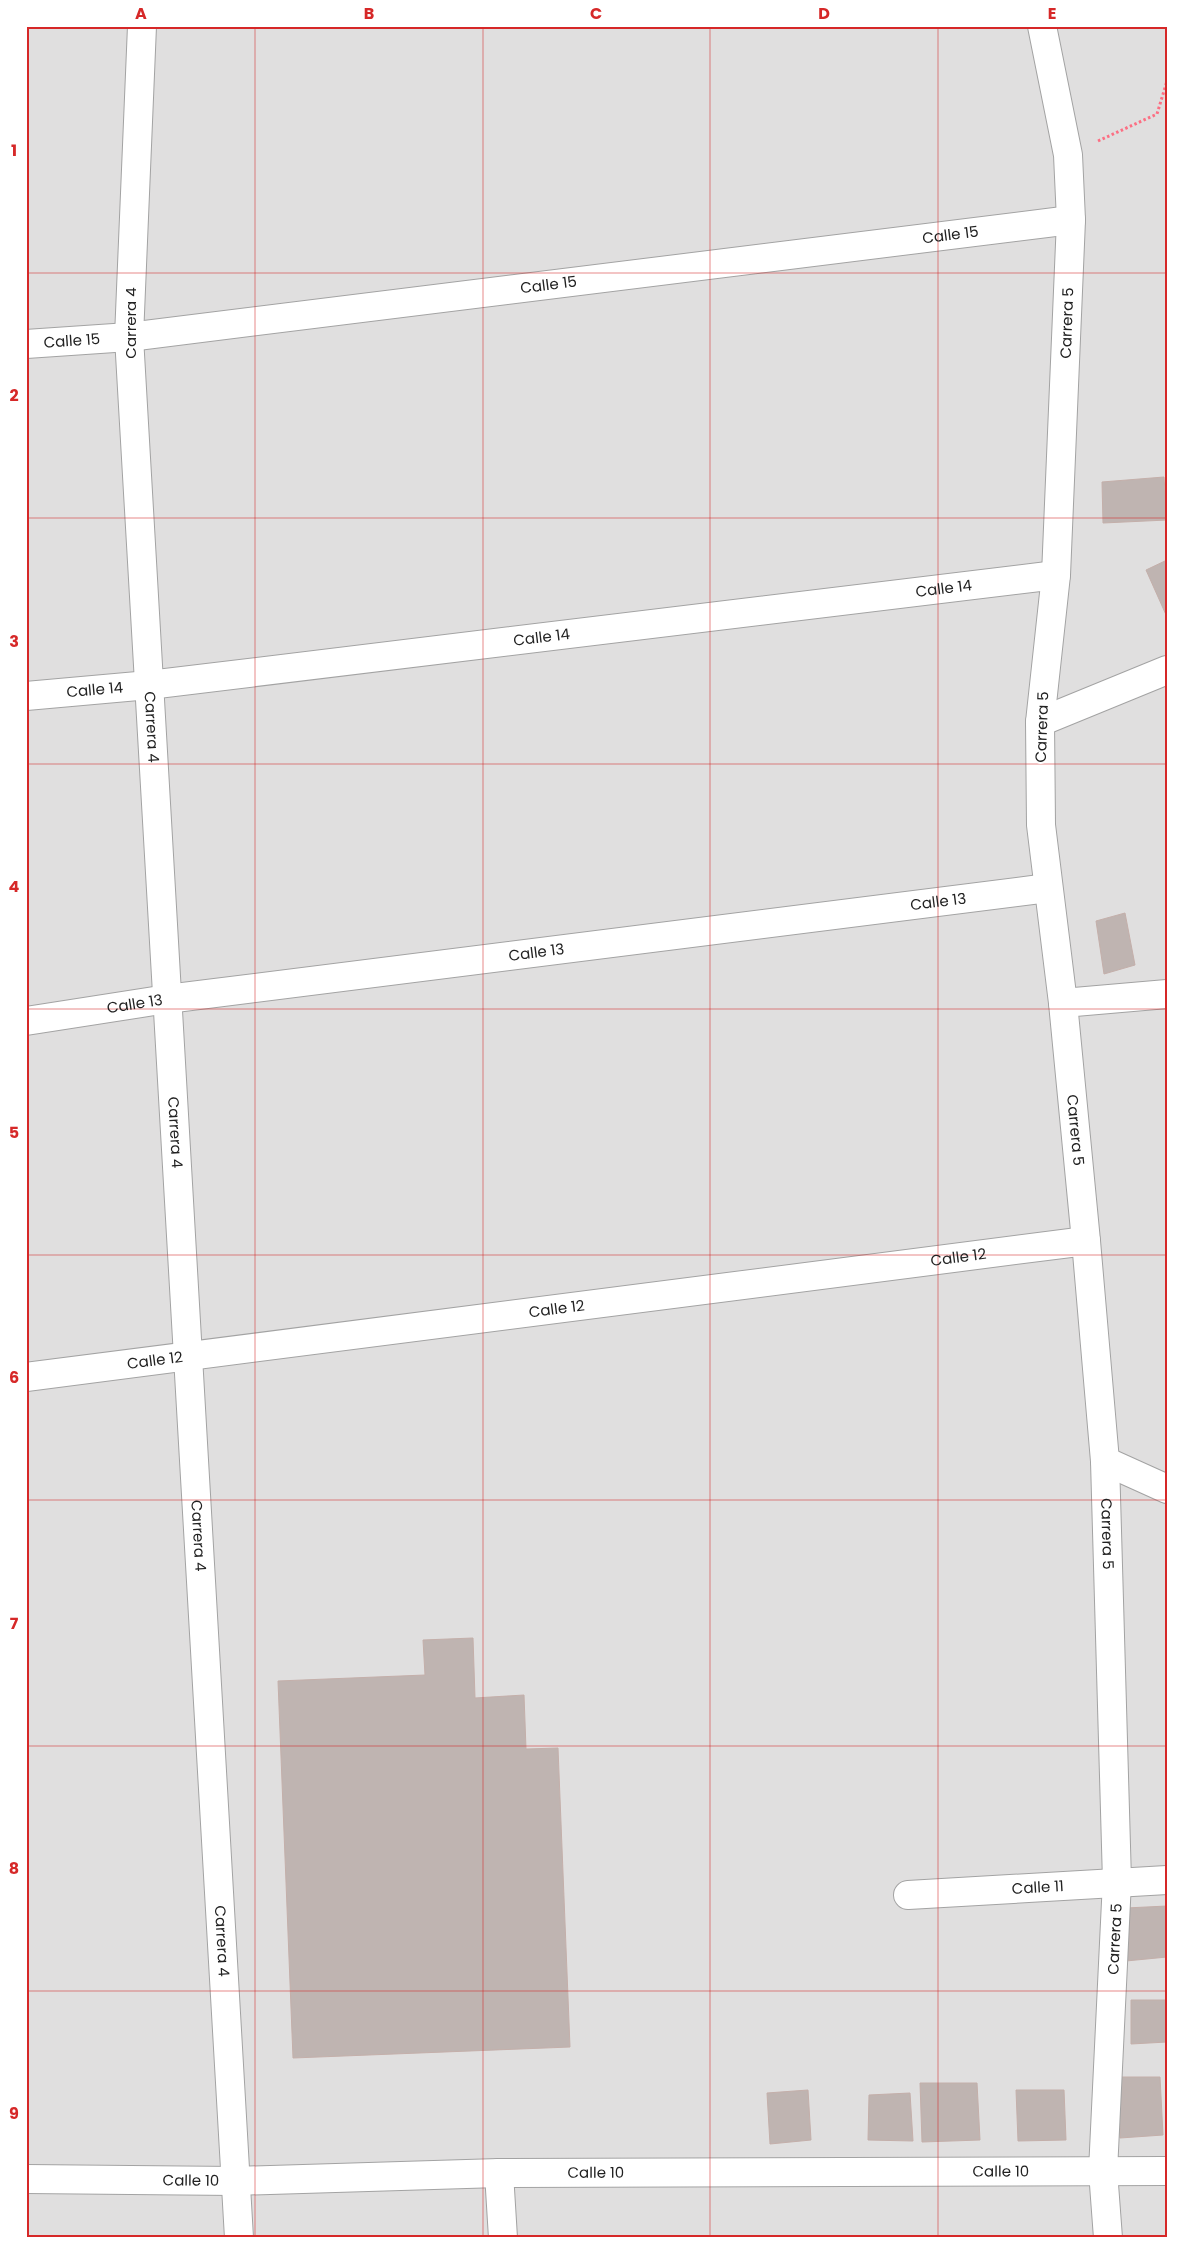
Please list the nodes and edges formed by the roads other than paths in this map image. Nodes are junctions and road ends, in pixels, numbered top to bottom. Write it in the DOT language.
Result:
graph roads {
  1 [pos="142,26"];
  2 [pos="1042,26"];
  3 [pos="1071,220"];
  4 [pos="129,337"];
  5 [pos="26,344"];
  6 [pos="1056,575"];
  7 [pos="1167,670"];
  8 [pos="149,685"];
  9 [pos="26,696"];
  10 [pos="1040,722"];
  11 [pos="1048,888"];
  12 [pos="1167,994"];
  13 [pos="167,999"];
  14 [pos="1063,1003"];
  15 [pos="26,1021"];
  16 [pos="1086,1242"];
  17 [pos="188,1355"];
  18 [pos="26,1376"];
  19 [pos="1105,1461"];
  20 [pos="1167,1489"];
  21 [pos="1167,1880"];
  22 [pos="1117,1881"];
  23 [pos="908,1895"];
  24 [pos="1103,2171"];
  25 [pos="1167,2171"];
  26 [pos="499,2173"];
  27 [pos="26,2179"];
  28 [pos="235,2181"];
  29 [pos="239,2238"];
  30 [pos="503,2238"];
  31 [pos="1108,2238"];
  1 -- 4 [label="street, Carrera 4"];
  2 -- 3 [label="street, Carrera 5"];
  3 -- 4 [label="street, Calle 15"];
  3 -- 6 [label="street, Carrera 5"];
  4 -- 5 [label="street, Calle 15"];
  4 -- 8 [label="street, Carrera 4"];
  6 -- 8 [label="street, Calle 14"];
  6 -- 10 [label="street, Carrera 5"];
  7 -- 10 [label="street"];
  8 -- 9 [label="street, Calle 14"];
  8 -- 13 [label="street, Carrera 4"];
  10 -- 11 [label="street, Carrera 5"];
  11 -- 13 [label="street, Calle 13"];
  11 -- 14 [label="street, Carrera 5"];
  12 -- 14 [label="street"];
  13 -- 15 [label="street, Calle 13"];
  13 -- 17 [label="street, Carrera 4"];
  14 -- 16 [label="street, Carrera 5"];
  16 -- 17 [label="street, Calle 12"];
  16 -- 19 [label="street, Carrera 5"];
  17 -- 18 [label="street, Calle 12"];
  17 -- 28 [label="street, Carrera 4"];
  19 -- 20 [label="street"];
  19 -- 22 [label="street, Carrera 5"];
  21 -- 22 [label="street, Calle 11"];
  22 -- 23 [label="street, Calle 11"];
  22 -- 24 [label="street, Carrera 5"];
  24 -- 25 [label="street, Calle 10"];
  24 -- 26 [label="street, Calle 10"];
  24 -- 31 [label="street, Carrera 5"];
  26 -- 28 [label="street, Calle 10"];
  26 -- 30 [label="street"];
  27 -- 28 [label="street, Calle 10"];
  28 -- 29 [label="street, Carrera 4"];
}
